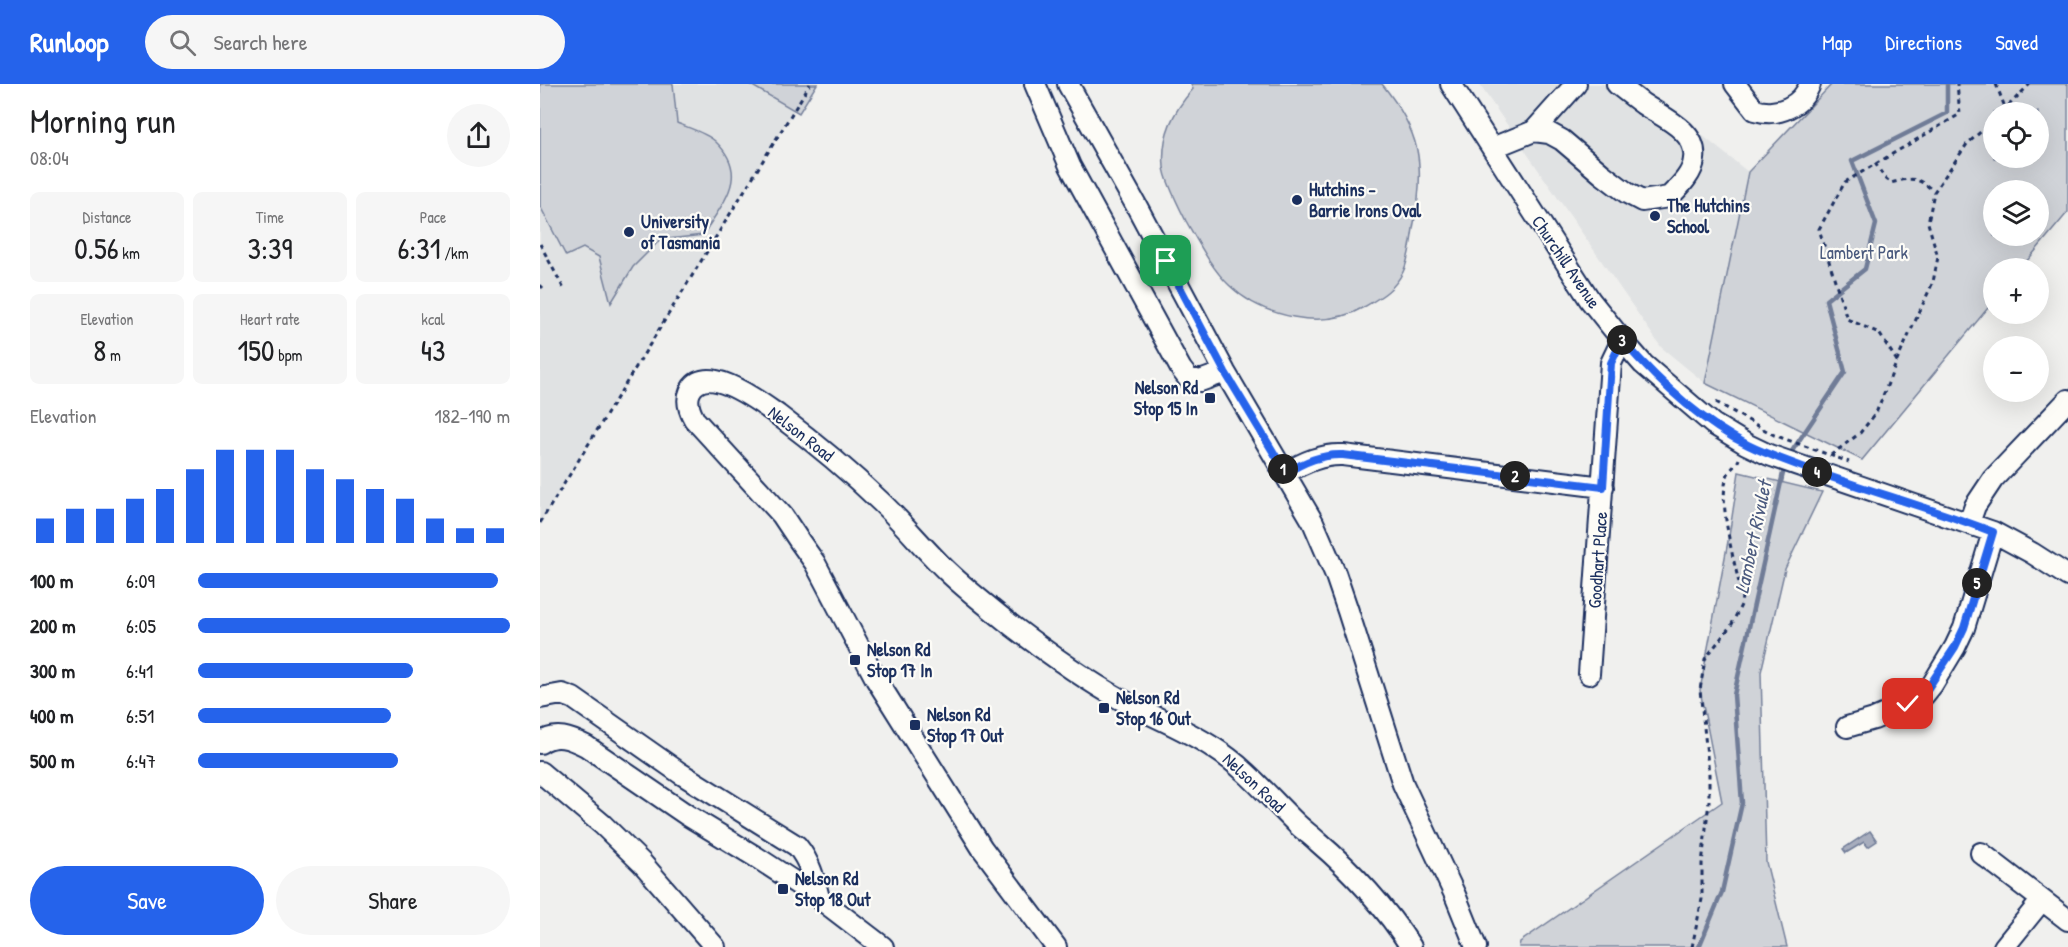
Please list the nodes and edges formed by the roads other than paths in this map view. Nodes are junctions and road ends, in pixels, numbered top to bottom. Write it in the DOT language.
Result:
graph roads {
  1 [pos="1035,84"];
  2 [pos="1068,84"];
  3 [pos="1451,84"];
  4 [pos="1576,84"];
  5 [pos="1617,84"];
  6 [pos="1734,84"];
  7 [pos="1810,84"];
  8 [pos="1534,131"];
  9 [pos="1492,148"];
  10 [pos="1622,340"];
  11 [pos="1225,372"];
  12 [pos="2068,400"];
  13 [pos="1286,473"];
  14 [pos="1603,487"];
  15 [pos="1969,523"];
  16 [pos="1993,532"];
  17 [pos="2068,576"];
  18 [pos="1589,674"];
  19 [pos="540,698"];
  20 [pos="1847,727"];
  21 [pos="540,743"];
  22 [pos="540,772"];
  23 [pos="1981,853"];
  24 [pos="819,898"];
  25 [pos="2042,900"];
  26 [pos="2068,920"];
  27 [pos="715,947"];
  28 [pos="883,947"];
  29 [pos="1056,947"];
  30 [pos="1411,947"];
  31 [pos="1476,947"];
  32 [pos="2004,947"];
  1 -- 11 [label="street"];
  2 -- 11 [label="street"];
  3 -- 9 [label="street, Churchill Avenue"];
  4 -- 8 [label="street"];
  5 -- 8 [label="street"];
  6 -- 7 [label="street"];
  8 -- 9 [label="street"];
  9 -- 10 [label="street, Churchill Avenue"];
  10 -- 14 [label="street, Goodhart Place"];
  10 -- 15 [label="street, Churchill Avenue"];
  11 -- 13 [label="street"];
  12 -- 15 [label="street"];
  13 -- 14 [label="street"];
  13 -- 31 [label="street"];
  14 -- 18 [label="street, Goodhart Place"];
  15 -- 16 [label="street, Churchill Avenue"];
  16 -- 17 [label="street, Churchill Avenue"];
  16 -- 20 [label="street"];
  19 -- 24 [label="street"];
  21 -- 24 [label="street"];
  22 -- 27 [label="street"];
  23 -- 25 [label="street"];
  24 -- 28 [label="street"];
  25 -- 26 [label="street"];
  25 -- 32 [label="street"];
  29 -- 30 [label="street, Nelson Road"];
}
